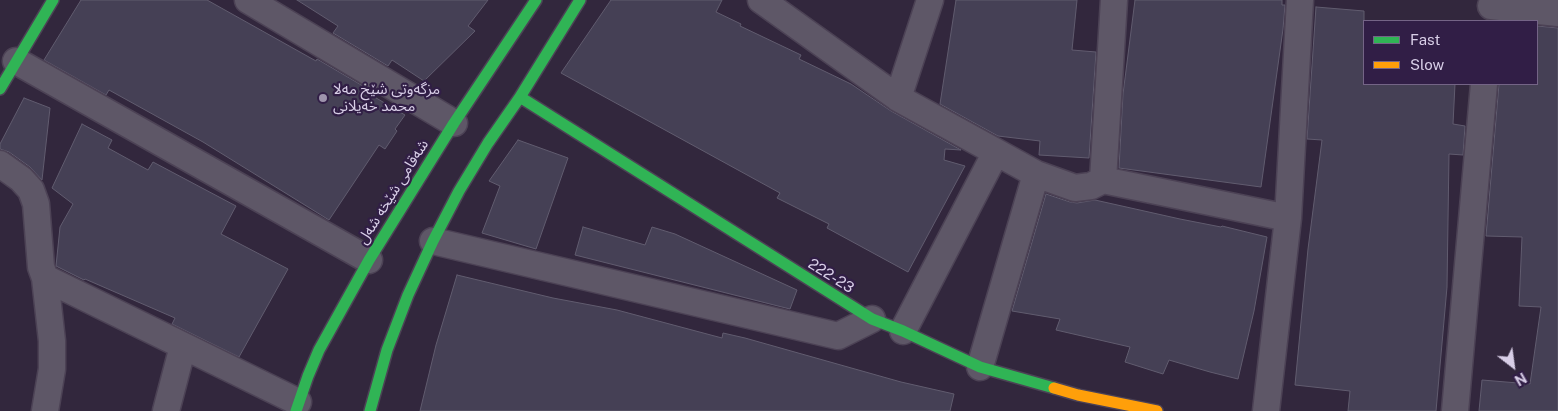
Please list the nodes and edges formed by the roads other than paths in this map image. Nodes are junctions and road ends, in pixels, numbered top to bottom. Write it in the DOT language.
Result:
graph roads {
  1 [pos="53,0"];
  2 [pos="248,0"];
  3 [pos="536,0"];
  4 [pos="580,0"];
  5 [pos="761,0"];
  6 [pos="930,0"];
  7 [pos="1114,0"];
  8 [pos="1300,0"];
  9 [pos="1490,6"];
  10 [pos="1558,13"];
  11 [pos="7,71"];
  12 [pos="1484,85"];
  13 [pos="520,97"];
  14 [pos="898,98"];
  15 [pos="454,122"];
  16 [pos="996,152"];
  17 [pos="0,164"];
  18 [pos="1036,174"];
  19 [pos="1103,180"];
  20 [pos="1288,218"];
  21 [pos="433,241"];
  22 [pos="369,260"];
  23 [pos="45,278"];
  24 [pos="872,319"];
  25 [pos="904,331"];
  26 [pos="183,346"];
  27 [pos="980,367"];
  28 [pos="1077,403"];
  29 [pos="297,406"];
  30 [pos="45,411"];
  31 [pos="166,411"];
  32 [pos="370,411"];
  33 [pos="1157,411"];
  34 [pos="1266,411"];
  35 [pos="1455,411"];
  1 -- 11 [label="street"];
  2 -- 15 [label="street"];
  3 -- 15 [label="street, شەقامی شێخه‌ شه‌ل"];
  4 -- 13 [label="street"];
  5 -- 14 [label="street"];
  6 -- 14 [label="street"];
  7 -- 19 [label="street"];
  8 -- 20 [label="street"];
  9 -- 10 [label="street"];
  11 -- 22 [label="street"];
  12 -- 35 [label="street"];
  13 -- 21 [label="street"];
  13 -- 24 [label="street, 222-23"];
  14 -- 16 [label="street"];
  15 -- 22 [label="street, شەقامی شێخه‌ شه‌ل"];
  16 -- 18 [label="street"];
  16 -- 25 [label="street"];
  17 -- 23 [label="street"];
  18 -- 19 [label="street"];
  18 -- 27 [label="street"];
  19 -- 20 [label="street"];
  20 -- 34 [label="street"];
  21 -- 24 [label="street"];
  21 -- 32 [label="street"];
  22 -- 29 [label="street, شەقامی شێخه‌ شه‌ل"];
  23 -- 26 [label="street"];
  23 -- 30 [label="street"];
  24 -- 25 [label="street, 222-23"];
  25 -- 27 [label="street, 222-23"];
  26 -- 29 [label="street"];
  26 -- 31 [label="street"];
  27 -- 28 [label="street, 222-23"];
  28 -- 33 [label="street, 222-23"];
}
